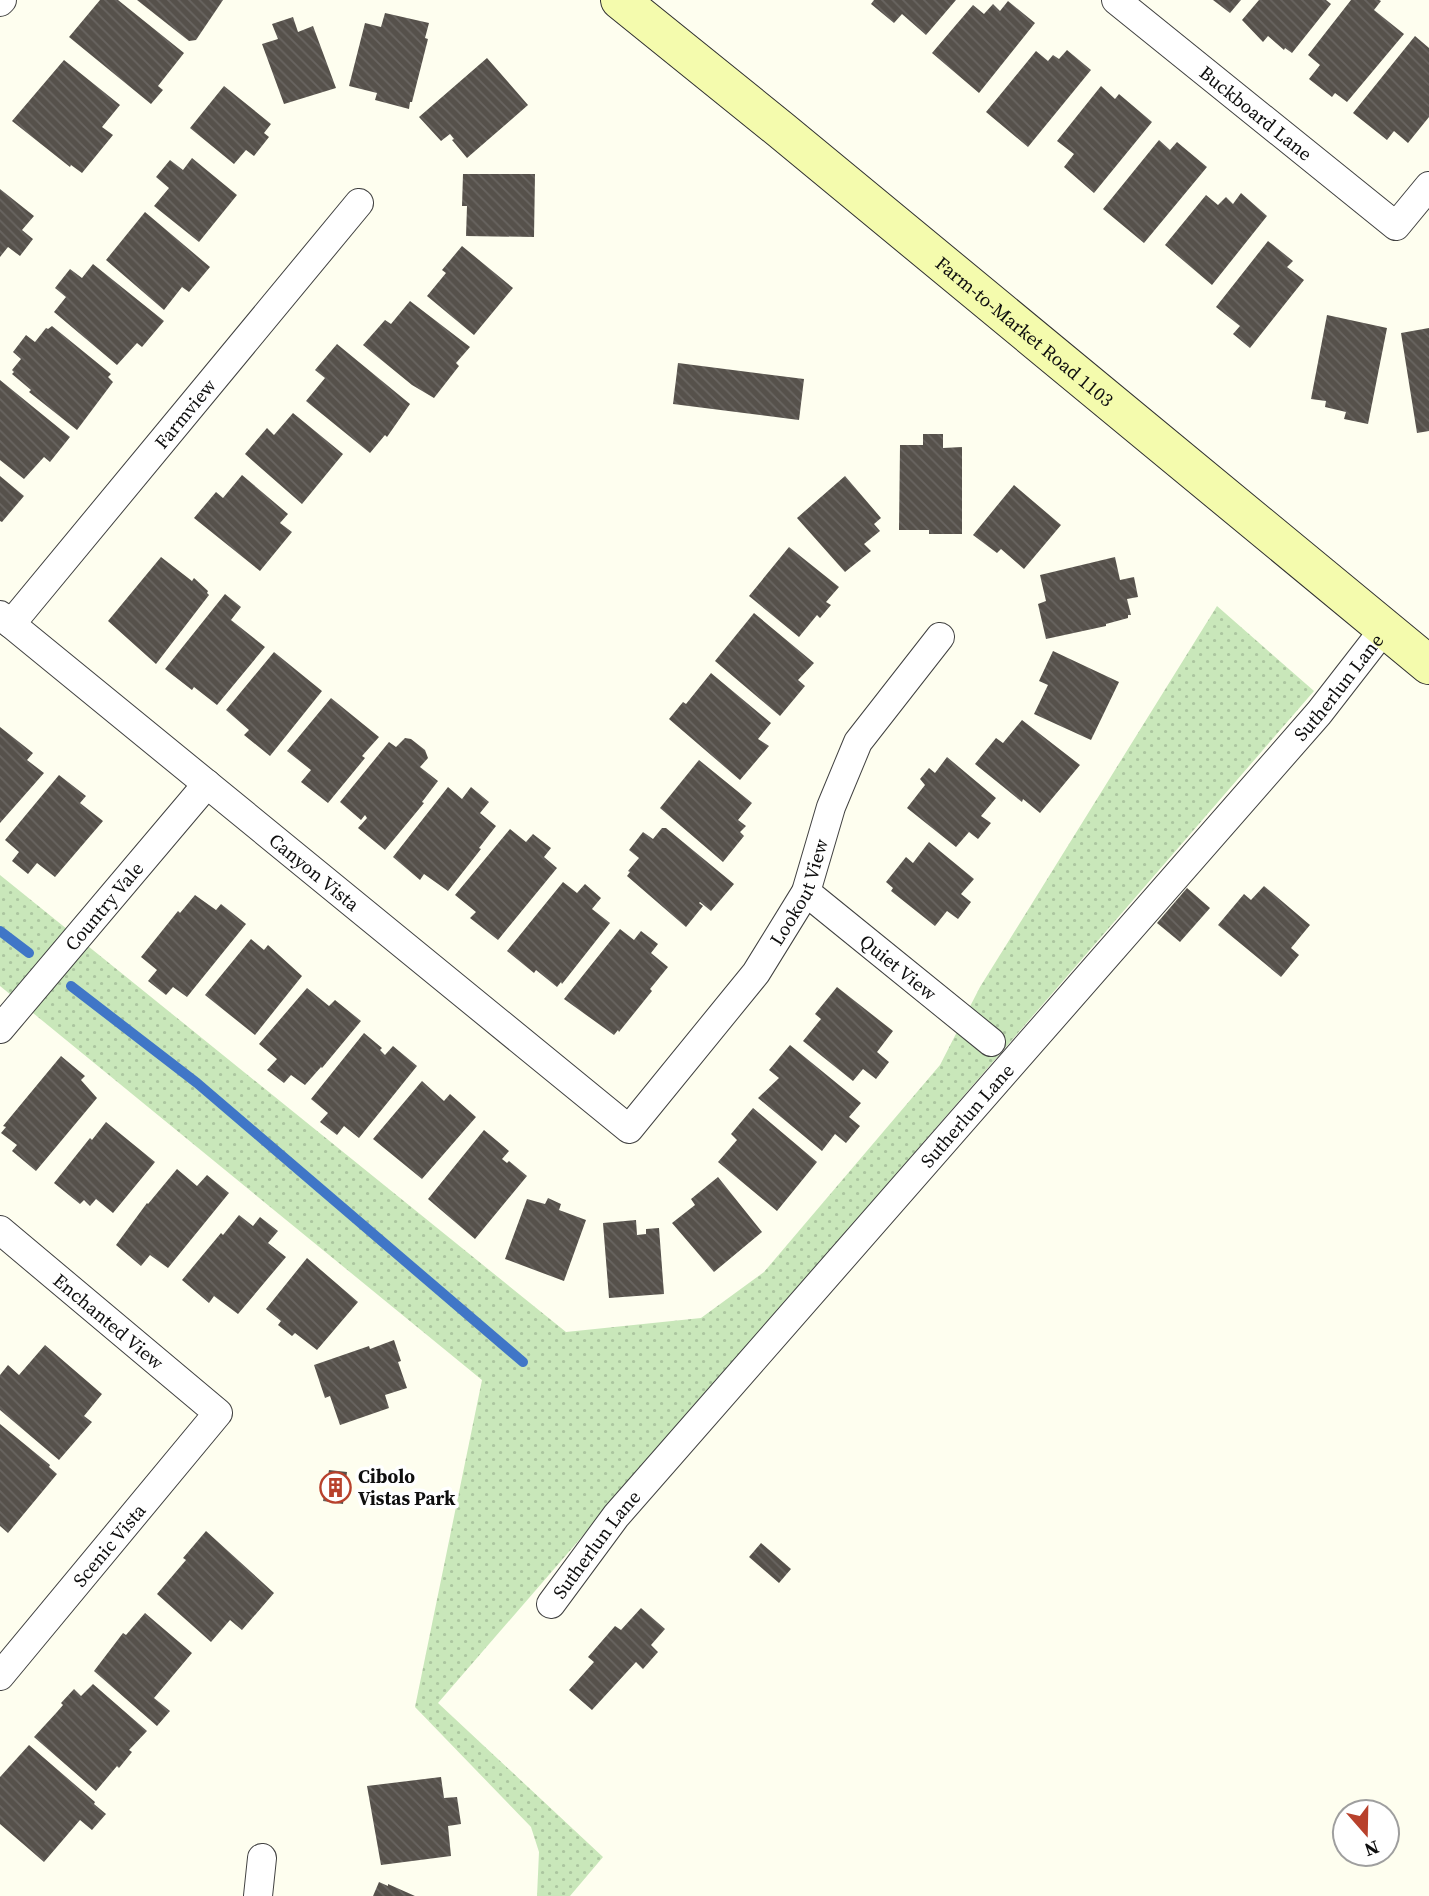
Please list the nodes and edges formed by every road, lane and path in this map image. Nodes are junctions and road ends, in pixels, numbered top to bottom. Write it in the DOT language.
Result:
graph roads {
  1 [pos="620,0"];
  2 [pos="1116,0"];
  3 [pos="1429,186"];
  4 [pos="359,203"];
  5 [pos="5,620"];
  6 [pos="1385,628"];
  7 [pos="940,637"];
  8 [pos="1429,665"];
  9 [pos="207,784"];
  10 [pos="806,892"];
  11 [pos="0,1029"];
  12 [pos="991,1041"];
  13 [pos="629,1129"];
  14 [pos="0,1230"];
  15 [pos="218,1413"];
  16 [pos="551,1604"];
  17 [pos="0,1676"];
  18 [pos="262,1858"];
  19 [pos="258,1896"];
  1 -- 6 [label="main road, Farm-to-Market Road 1103"];
  2 -- 3 [label="street, Buckboard Lane"];
  4 -- 5 [label="street, Farmview"];
  5 -- 9 [label="street, Canyon Vista"];
  6 -- 8 [label="main road, Farm-to-Market Road 1103"];
  6 -- 16 [label="street, Sutherlun Lane"];
  7 -- 10 [label="street, Lookout View"];
  9 -- 11 [label="street, Country Vale"];
  9 -- 13 [label="street, Canyon Vista"];
  10 -- 12 [label="street, Quiet View"];
  10 -- 13 [label="street, Lookout View"];
  14 -- 15 [label="street, Enchanted View"];
  15 -- 17 [label="street, Scenic Vista"];
  18 -- 19 [label="street"];
}
